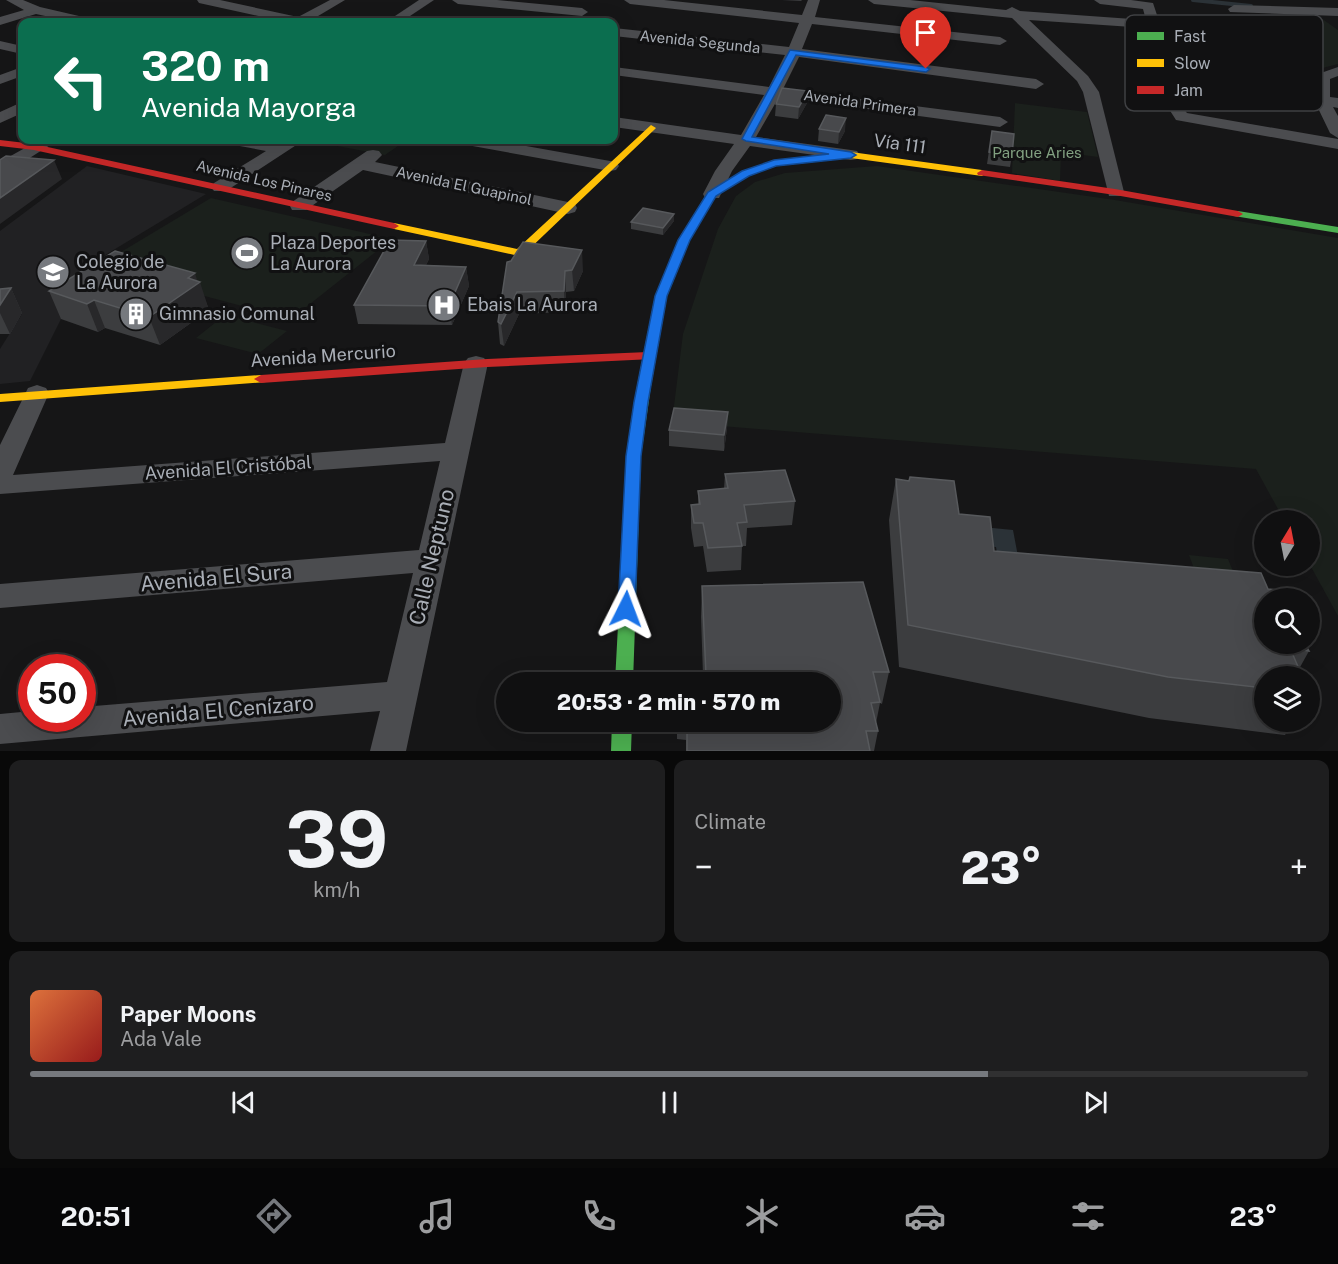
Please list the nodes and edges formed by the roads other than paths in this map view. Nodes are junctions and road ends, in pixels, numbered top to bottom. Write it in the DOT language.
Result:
graph roads {
  1 [pos="12,0"];
  2 [pos="203,0"];
  3 [pos="339,0"];
  4 [pos="428,0"];
  5 [pos="458,0"];
  6 [pos="630,0"];
  7 [pos="814,0"];
  8 [pos="874,0"];
  9 [pos="1000,0"];
  10 [pos="1100,0"];
  11 [pos="1234,9"];
  12 [pos="36,10"];
  13 [pos="582,12"];
  14 [pos="1338,12"];
  15 [pos="1016,15"];
  16 [pos="1152,15"];
  17 [pos="70,18"];
  18 [pos="282,18"];
  19 [pos="307,18"];
  20 [pos="403,18"];
  21 [pos="807,20"];
  22 [pos="0,21"];
  23 [pos="1125,24"];
  24 [pos="618,32"];
  25 [pos="999,41"];
  26 [pos="2,46"];
  27 [pos="18,49"];
  28 [pos="793,52"];
  29 [pos="1338,71"];
  30 [pos="618,72"];
  31 [pos="18,73"];
  32 [pos="0,80"];
  33 [pos="1036,84"];
  34 [pos="774,91"];
  35 [pos="1330,101"];
  36 [pos="18,109"];
  37 [pos="1176,111"];
  38 [pos="0,118"];
  39 [pos="1000,122"];
  40 [pos="618,123"];
  41 [pos="651,128"];
  42 [pos="1338,133"];
  43 [pos="746,139"];
  44 [pos="0,143"];
  45 [pos="18,143"];
  46 [pos="40,144"];
  47 [pos="46,144"];
  48 [pos="489,144"];
  49 [pos="1338,144"];
  50 [pos="289,145"];
  51 [pos="851,155"];
  52 [pos="610,166"];
  53 [pos="0,170"];
  54 [pos="220,187"];
  55 [pos="1115,192"];
  56 [pos="712,194"];
  57 [pos="299,206"];
  58 [pos="568,208"];
  59 [pos="1338,230"];
  60 [pos="648,356"];
  61 [pos="476,363"];
  62 [pos="37,393"];
  63 [pos="0,398"];
  64 [pos="456,451"];
  65 [pos="0,474"];
  66 [pos="0,485"];
  67 [pos="431,560"];
  68 [pos="0,596"];
  69 [pos="624,672"];
  70 [pos="401,695"];
  71 [pos="0,729"];
  72 [pos="622,732"];
  73 [pos="388,751"];
  74 [pos="621,751"];
  1 -- 12 [label="street"];
  2 -- 18 [label="street"];
  3 -- 19 [label="street"];
  4 -- 20 [label="street"];
  5 -- 13 [label="street"];
  6 -- 21 [label="street"];
  7 -- 21 [label="street"];
  8 -- 15 [label="street"];
  9 -- 15 [label="street"];
  10 -- 16 [label="street"];
  11 -- 14 [label="street"];
  12 -- 17 [label="street"];
  12 -- 22 [label="street"];
  15 -- 23 [label="street"];
  15 -- 55 [label="street"];
  21 -- 25 [label="street"];
  21 -- 28 [label="street"];
  24 -- 28 [label="street, Avenida Segunda"];
  26 -- 27 [label="street"];
  28 -- 33 [label="street, Avenida Segunda"];
  28 -- 34 [label="street"];
  29 -- 35 [label="street"];
  30 -- 34 [label="street, Avenida Primera"];
  31 -- 32 [label="street"];
  34 -- 39 [label="street, Avenida Primera"];
  34 -- 43 [label="street"];
  35 -- 42 [label="street"];
  36 -- 38 [label="street"];
  37 -- 49 [label="street"];
  40 -- 41 [label="street"];
  41 -- 43 [label="street"];
  41 -- 52 [label="street"];
  43 -- 51 [label="street"];
  43 -- 56 [label="street"];
  44 -- 45 [label="street, Avenida Los Pinares"];
  46 -- 53 [label="street"];
  47 -- 54 [label="street, Avenida Los Pinares"];
  48 -- 52 [label="street"];
  50 -- 54 [label="street"];
  51 -- 55 [label="street, Vía 111"];
  51 -- 56 [label="street, Vía 111"];
  52 -- 58 [label="street"];
  54 -- 57 [label="street, Avenida Los Pinares"];
  55 -- 59 [label="street, Vía 111"];
  56 -- 60 [label="street, Vía 111"];
  57 -- 58 [label="street, Avenida El Guapinol"];
  57 -- 58 [label="street, Avenida Los Pinares"];
  60 -- 61 [label="street, Avenida Mercurio"];
  60 -- 69 [label="street, Vía 111"];
  61 -- 62 [label="street, Avenida Mercurio"];
  61 -- 64 [label="street, Calle Neptuno"];
  62 -- 63 [label="street, Avenida Mercurio"];
  62 -- 65 [label="street"];
  64 -- 66 [label="street, Avenida El Cristóbal"];
  64 -- 67 [label="street, Calle Neptuno"];
  67 -- 68 [label="street, Avenida El Sura"];
  67 -- 70 [label="street, Calle Neptuno"];
  70 -- 71 [label="street, Avenida El Cenízaro"];
  70 -- 73 [label="street, Calle Neptuno"];
  72 -- 74 [label="street"];
}
